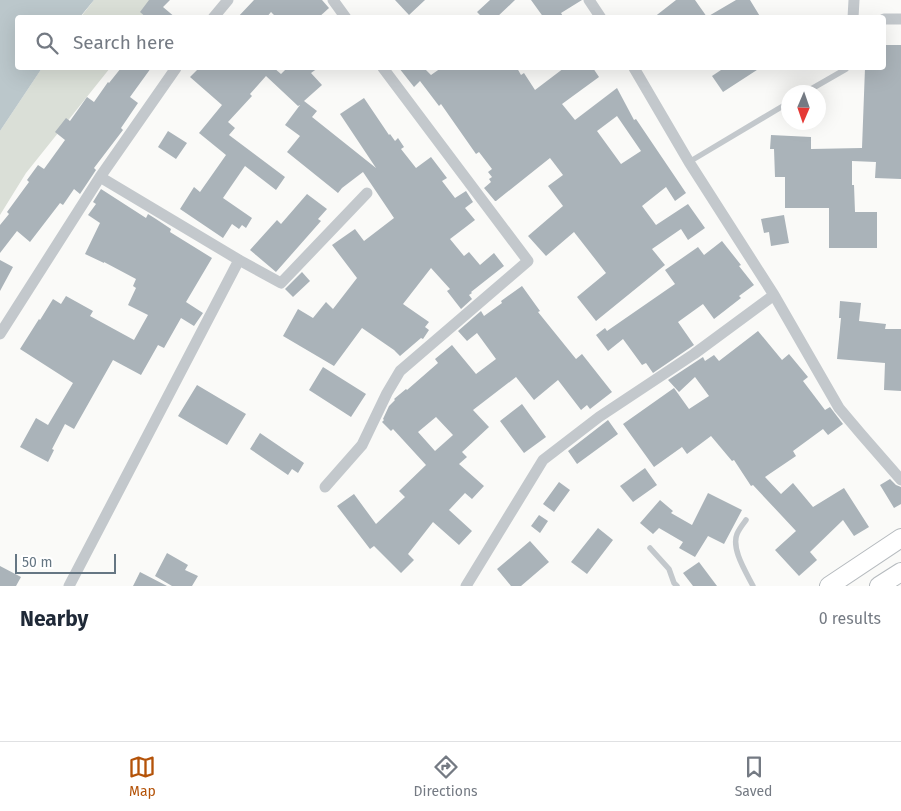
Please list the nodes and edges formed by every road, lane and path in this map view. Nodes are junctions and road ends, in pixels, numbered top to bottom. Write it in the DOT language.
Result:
graph roads {
  1 [pos="228,0"];
  2 [pos="333,0"];
  3 [pos="589,0"];
  4 [pos="854,0"];
  5 [pos="216,15"];
  6 [pos="344,15"];
  7 [pos="598,15"];
  8 [pos="853,15"];
  9 [pos="886,19"];
  10 [pos="901,19"];
  11 [pos="175,70"];
  12 [pos="385,70"];
  13 [pos="635,70"];
  14 [pos="844,70"];
  15 [pos="818,85"];
  16 [pos="781,107"];
  17 [pos="689,162"];
  18 [pos="100,177"];
  19 [pos="367,193"];
  20 [pos="239,260"];
  21 [pos="774,295"];
  22 [pos="0,334"];
  23 [pos="901,480"];
  24 [pos="324,487"];
  25 [pos="746,520"];
  26 [pos="901,538"];
  27 [pos="650,548"];
  28 [pos="901,572"];
  29 [pos="69,586"];
  30 [pos="466,586"];
  31 [pos="677,586"];
  32 [pos="753,586"];
  33 [pos="829,586"];
  34 [pos="879,586"];
  1 -- 5 [label="street"];
  2 -- 6 [label="street"];
  3 -- 7 [label="street"];
  4 -- 8 [label="street"];
  9 -- 10 [label="street"];
  11 -- 18 [label="street"];
  12 -- 24 [label="street"];
  13 -- 17 [label="street"];
  14 -- 15 [label="lane"];
  16 -- 17 [label="lane"];
  17 -- 21 [label="street"];
  18 -- 20 [label="street"];
  18 -- 22 [label="street"];
  19 -- 20 [label="street"];
  20 -- 29 [label="street"];
  21 -- 23 [label="street"];
  21 -- 30 [label="street"];
  25 -- 32 [label="lane"];
  26 -- 33 [label="main road"];
  27 -- 31 [label="lane"];
  28 -- 34 [label="main road"];
}
